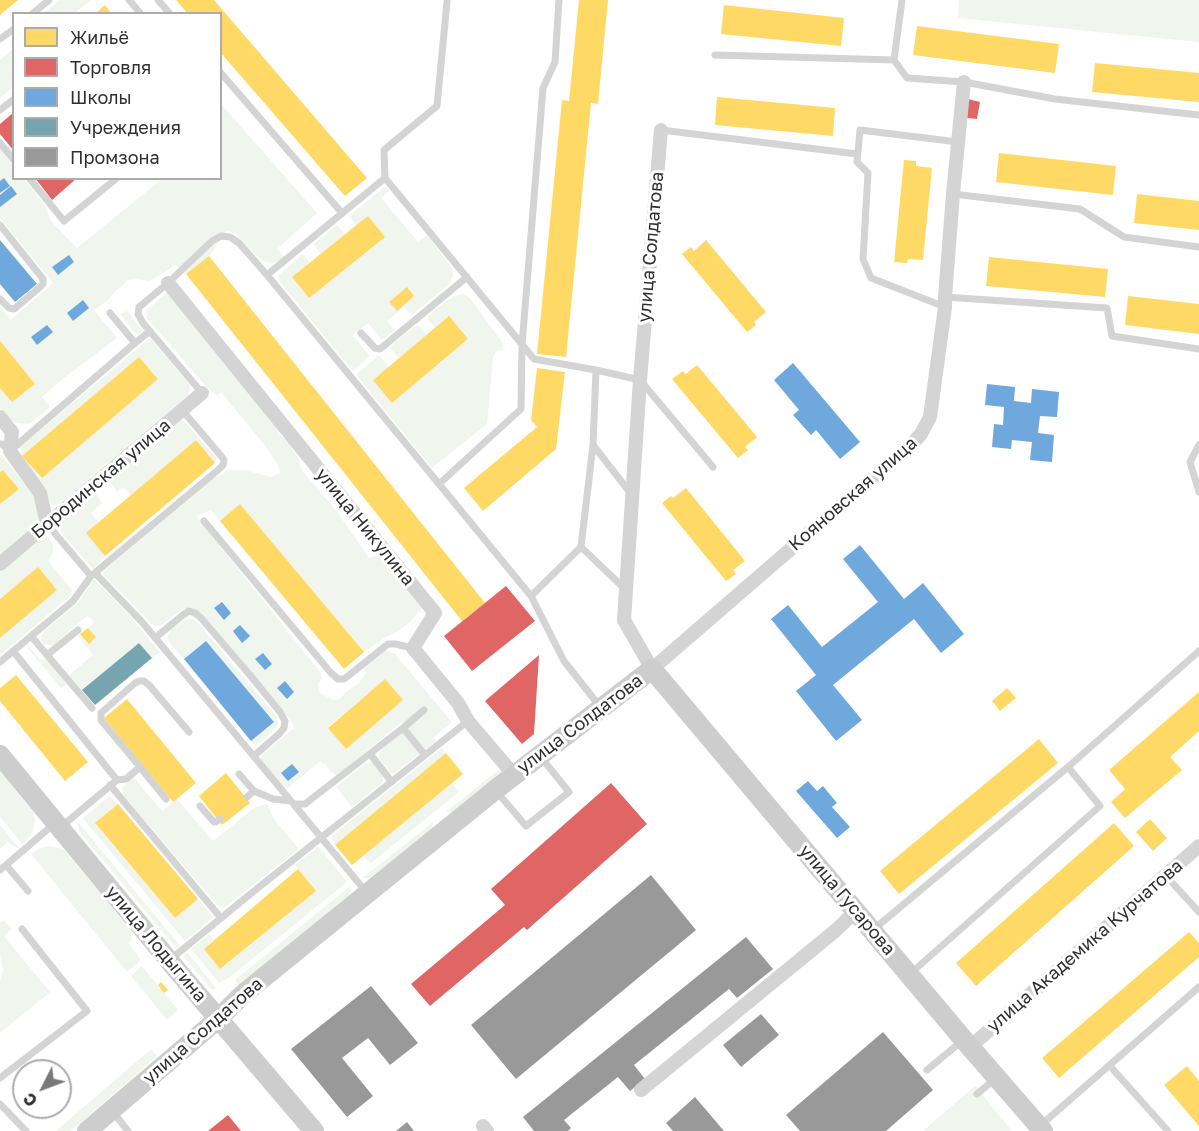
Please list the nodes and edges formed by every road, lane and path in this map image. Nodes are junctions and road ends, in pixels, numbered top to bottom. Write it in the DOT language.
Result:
graph roads {
  1 [pos="49,0"];
  2 [pos="129,0"];
  3 [pos="158,0"];
  4 [pos="559,0"];
  5 [pos="902,0"];
  6 [pos="447,2"];
  7 [pos="34,12"];
  8 [pos="139,12"];
  9 [pos="168,12"];
  10 [pos="12,30"];
  11 [pos="0,39"];
  12 [pos="715,55"];
  13 [pos="894,60"];
  14 [pos="222,74"];
  15 [pos="964,82"];
  16 [pos="12,101"];
  17 [pos="0,110"];
  18 [pos="1199,115"];
  19 [pos="661,130"];
  20 [pos="958,142"];
  21 [pos="0,143"];
  22 [pos="857,154"];
  23 [pos="12,158"];
  24 [pos="385,178"];
  25 [pos="31,180"];
  26 [pos="115,180"];
  27 [pos="953,194"];
  28 [pos="342,213"];
  29 [pos="0,225"];
  30 [pos="1199,247"];
  31 [pos="267,275"];
  32 [pos="467,278"];
  33 [pos="168,283"];
  34 [pos="0,299"];
  35 [pos="945,302"];
  36 [pos="110,313"];
  37 [pos="150,331"];
  38 [pos="361,333"];
  39 [pos="135,343"];
  40 [pos="522,345"];
  41 [pos="1199,349"];
  42 [pos="596,370"];
  43 [pos="640,380"];
  44 [pos="202,393"];
  45 [pos="182,410"];
  46 [pos="0,417"];
  47 [pos="593,445"];
  48 [pos="1199,445"];
  49 [pos="5,447"];
  50 [pos="713,467"];
  51 [pos="439,484"];
  52 [pos="1199,492"];
  53 [pos="633,497"];
  54 [pos="204,521"];
  55 [pos="47,524"];
  56 [pos="581,547"];
  57 [pos="0,564"];
  58 [pos="93,574"];
  59 [pos="626,590"];
  60 [pos="531,596"];
  61 [pos="78,630"];
  62 [pos="31,636"];
  63 [pos="155,638"];
  64 [pos="413,648"];
  65 [pos="13,651"];
  66 [pos="1199,651"];
  67 [pos="47,655"];
  68 [pos="0,662"];
  69 [pos="652,669"];
  70 [pos="92,708"];
  71 [pos="601,708"];
  72 [pos="424,710"];
  73 [pos="468,722"];
  74 [pos="403,728"];
  75 [pos="189,732"];
  76 [pos="370,754"];
  77 [pos="0,755"];
  78 [pos="425,755"];
  79 [pos="539,755"];
  80 [pos="254,756"];
  81 [pos="1068,766"];
  82 [pos="140,767"];
  83 [pos="239,774"];
  84 [pos="513,775"];
  85 [pos="117,780"];
  86 [pos="392,782"];
  87 [pos="111,785"];
  88 [pos="495,790"];
  89 [pos="254,791"];
  90 [pos="247,797"];
  91 [pos="166,799"];
  92 [pos="292,803"];
  93 [pos="200,806"];
  94 [pos="220,819"];
  95 [pos="58,825"];
  96 [pos="321,837"];
  97 [pos="1199,846"];
  98 [pos="3,868"];
  99 [pos="1166,876"];
  100 [pos="28,891"];
  101 [pos="368,893"];
  102 [pos="856,911"];
  103 [pos="1199,912"];
  104 [pos="221,918"];
  105 [pos="22,929"];
  106 [pos="872,931"];
  107 [pos="169,961"];
  108 [pos="909,975"];
  109 [pos="1199,987"];
  110 [pos="218,1018"];
  111 [pos="967,1043"];
  112 [pos="1110,1066"];
  113 [pos="927,1070"];
  114 [pos="996,1077"];
  115 [pos="0,1078"];
  116 [pos="641,1090"];
  117 [pos="977,1094"];
  118 [pos="0,1104"];
  119 [pos="112,1110"];
  120 [pos="305,1127"];
  121 [pos="1041,1129"];
  122 [pos="26,1131"];
  123 [pos="87,1131"];
  124 [pos="128,1131"];
  125 [pos="1168,1131"];
  1 -- 7 [label="lane"];
  2 -- 8 [label="lane"];
  3 -- 9 [label="lane"];
  4 -- 40 [label="lane"];
  5 -- 13 [label="lane"];
  6 -- 24 [label="lane"];
  10 -- 11 [label="lane"];
  12 -- 13 [label="lane"];
  13 -- 15 [label="lane"];
  14 -- 28 [label="lane"];
  15 -- 18 [label="lane"];
  15 -- 20 [label="street, Кояновская улица"];
  16 -- 17 [label="lane"];
  19 -- 22 [label="lane"];
  19 -- 43 [label="street, улица Солдатова"];
  20 -- 22 [label="lane"];
  20 -- 27 [label="street, Кояновская улица"];
  21 -- 23 [label="lane"];
  22 -- 35 [label="lane"];
  24 -- 28 [label="lane"];
  24 -- 32 [label="lane"];
  25 -- 26 [label="lane"];
  27 -- 30 [label="lane"];
  27 -- 35 [label="street, Кояновская улица"];
  28 -- 31 [label="lane"];
  29 -- 34 [label="lane"];
  31 -- 33 [label="lane"];
  31 -- 51 [label="lane"];
  32 -- 38 [label="lane"];
  32 -- 40 [label="lane"];
  33 -- 37 [label="lane"];
  33 -- 64 [label="street, улица Никулина"];
  35 -- 41 [label="lane"];
  35 -- 69 [label="street, Кояновская улица"];
  36 -- 39 [label="lane"];
  37 -- 39 [label="lane"];
  37 -- 44 [label="lane"];
  39 -- 49 [label="lane"];
  40 -- 42 [label="lane"];
  40 -- 51 [label="lane"];
  42 -- 43 [label="lane"];
  42 -- 47 [label="lane"];
  43 -- 50 [label="lane"];
  43 -- 53 [label="street, улица Солдатова"];
  44 -- 45 [label="street, Бородинская улица"];
  45 -- 55 [label="street, Бородинская улица"];
  45 -- 58 [label="lane"];
  46 -- 49 [label="street"];
  47 -- 53 [label="lane"];
  47 -- 56 [label="lane"];
  48 -- 52 [label="lane"];
  49 -- 55 [label="street"];
  51 -- 60 [label="lane"];
  53 -- 59 [label="street, улица Солдатова"];
  54 -- 64 [label="lane"];
  55 -- 57 [label="street, Бородинская улица"];
  55 -- 58 [label="lane"];
  56 -- 59 [label="lane"];
  56 -- 60 [label="lane"];
  58 -- 62 [label="lane"];
  58 -- 63 [label="lane"];
  59 -- 69 [label="street, улица Солдатова"];
  60 -- 71 [label="lane"];
  61 -- 67 [label="lane"];
  62 -- 65 [label="lane"];
  62 -- 67 [label="lane"];
  63 -- 80 [label="lane"];
  63 -- 80 [label="lane"];
  64 -- 73 [label="street"];
  65 -- 68 [label="lane"];
  65 -- 85 [label="lane"];
  66 -- 81 [label="lane"];
  67 -- 70 [label="lane"];
  69 -- 71 [label="street, улица Солдатова"];
  69 -- 102 [label="street, улица Гусарова"];
  71 -- 79 [label="street, улица Солдатова"];
  72 -- 74 [label="lane"];
  73 -- 78 [label="lane"];
  73 -- 84 [label="street"];
  74 -- 76 [label="lane"];
  74 -- 78 [label="lane"];
  75 -- 82 [label="lane"];
  76 -- 86 [label="lane"];
  76 -- 92 [label="lane"];
  77 -- 95 [label="street, улица Лодыгина"];
  78 -- 86 [label="lane"];
  79 -- 84 [label="street, улица Солдатова"];
  79 -- 88 [label="lane"];
  80 -- 92 [label="lane"];
  81 -- 106 [label="lane"];
  81 -- 108 [label="lane"];
  82 -- 85 [label="lane"];
  82 -- 91 [label="lane"];
  83 -- 89 [label="lane"];
  84 -- 88 [label="street, улица Солдатова"];
  85 -- 87 [label="lane"];
  86 -- 96 [label="lane"];
  87 -- 95 [label="lane"];
  87 -- 104 [label="lane"];
  88 -- 101 [label="street, улица Солдатова"];
  89 -- 90 [label="lane"];
  89 -- 92 [label="lane"];
  92 -- 96 [label="lane"];
  93 -- 94 [label="lane"];
  95 -- 98 [label="lane"];
  95 -- 107 [label="street, улица Лодыгина"];
  96 -- 101 [label="lane"];
  96 -- 104 [label="lane"];
  97 -- 99 [label="street, улица Академика Курчатова"];
  98 -- 100 [label="lane"];
  99 -- 103 [label="lane"];
  99 -- 111 [label="street, улица Академика Курчатова"];
  101 -- 110 [label="street, улица Солдатова"];
  102 -- 106 [label="street, улица Гусарова"];
  102 -- 116 [label="street"];
  104 -- 107 [label="lane"];
  105 -- 115 [label="lane"];
  106 -- 108 [label="street, улица Гусарова"];
  107 -- 110 [label="street, улица Лодыгина"];
  108 -- 111 [label="street, улица Гусарова"];
  109 -- 112 [label="lane"];
  110 -- 119 [label="street, улица Солдатова"];
  110 -- 120 [label="street, улица Лодыгина"];
  111 -- 113 [label="lane"];
  111 -- 114 [label="street, улица Гусарова"];
  112 -- 121 [label="lane"];
  112 -- 125 [label="lane"];
  114 -- 117 [label="lane"];
  114 -- 121 [label="street, улица Гусарова"];
  118 -- 122 [label="lane"];
  119 -- 123 [label="street, улица Солдатова"];
  119 -- 124 [label="lane"];
}
